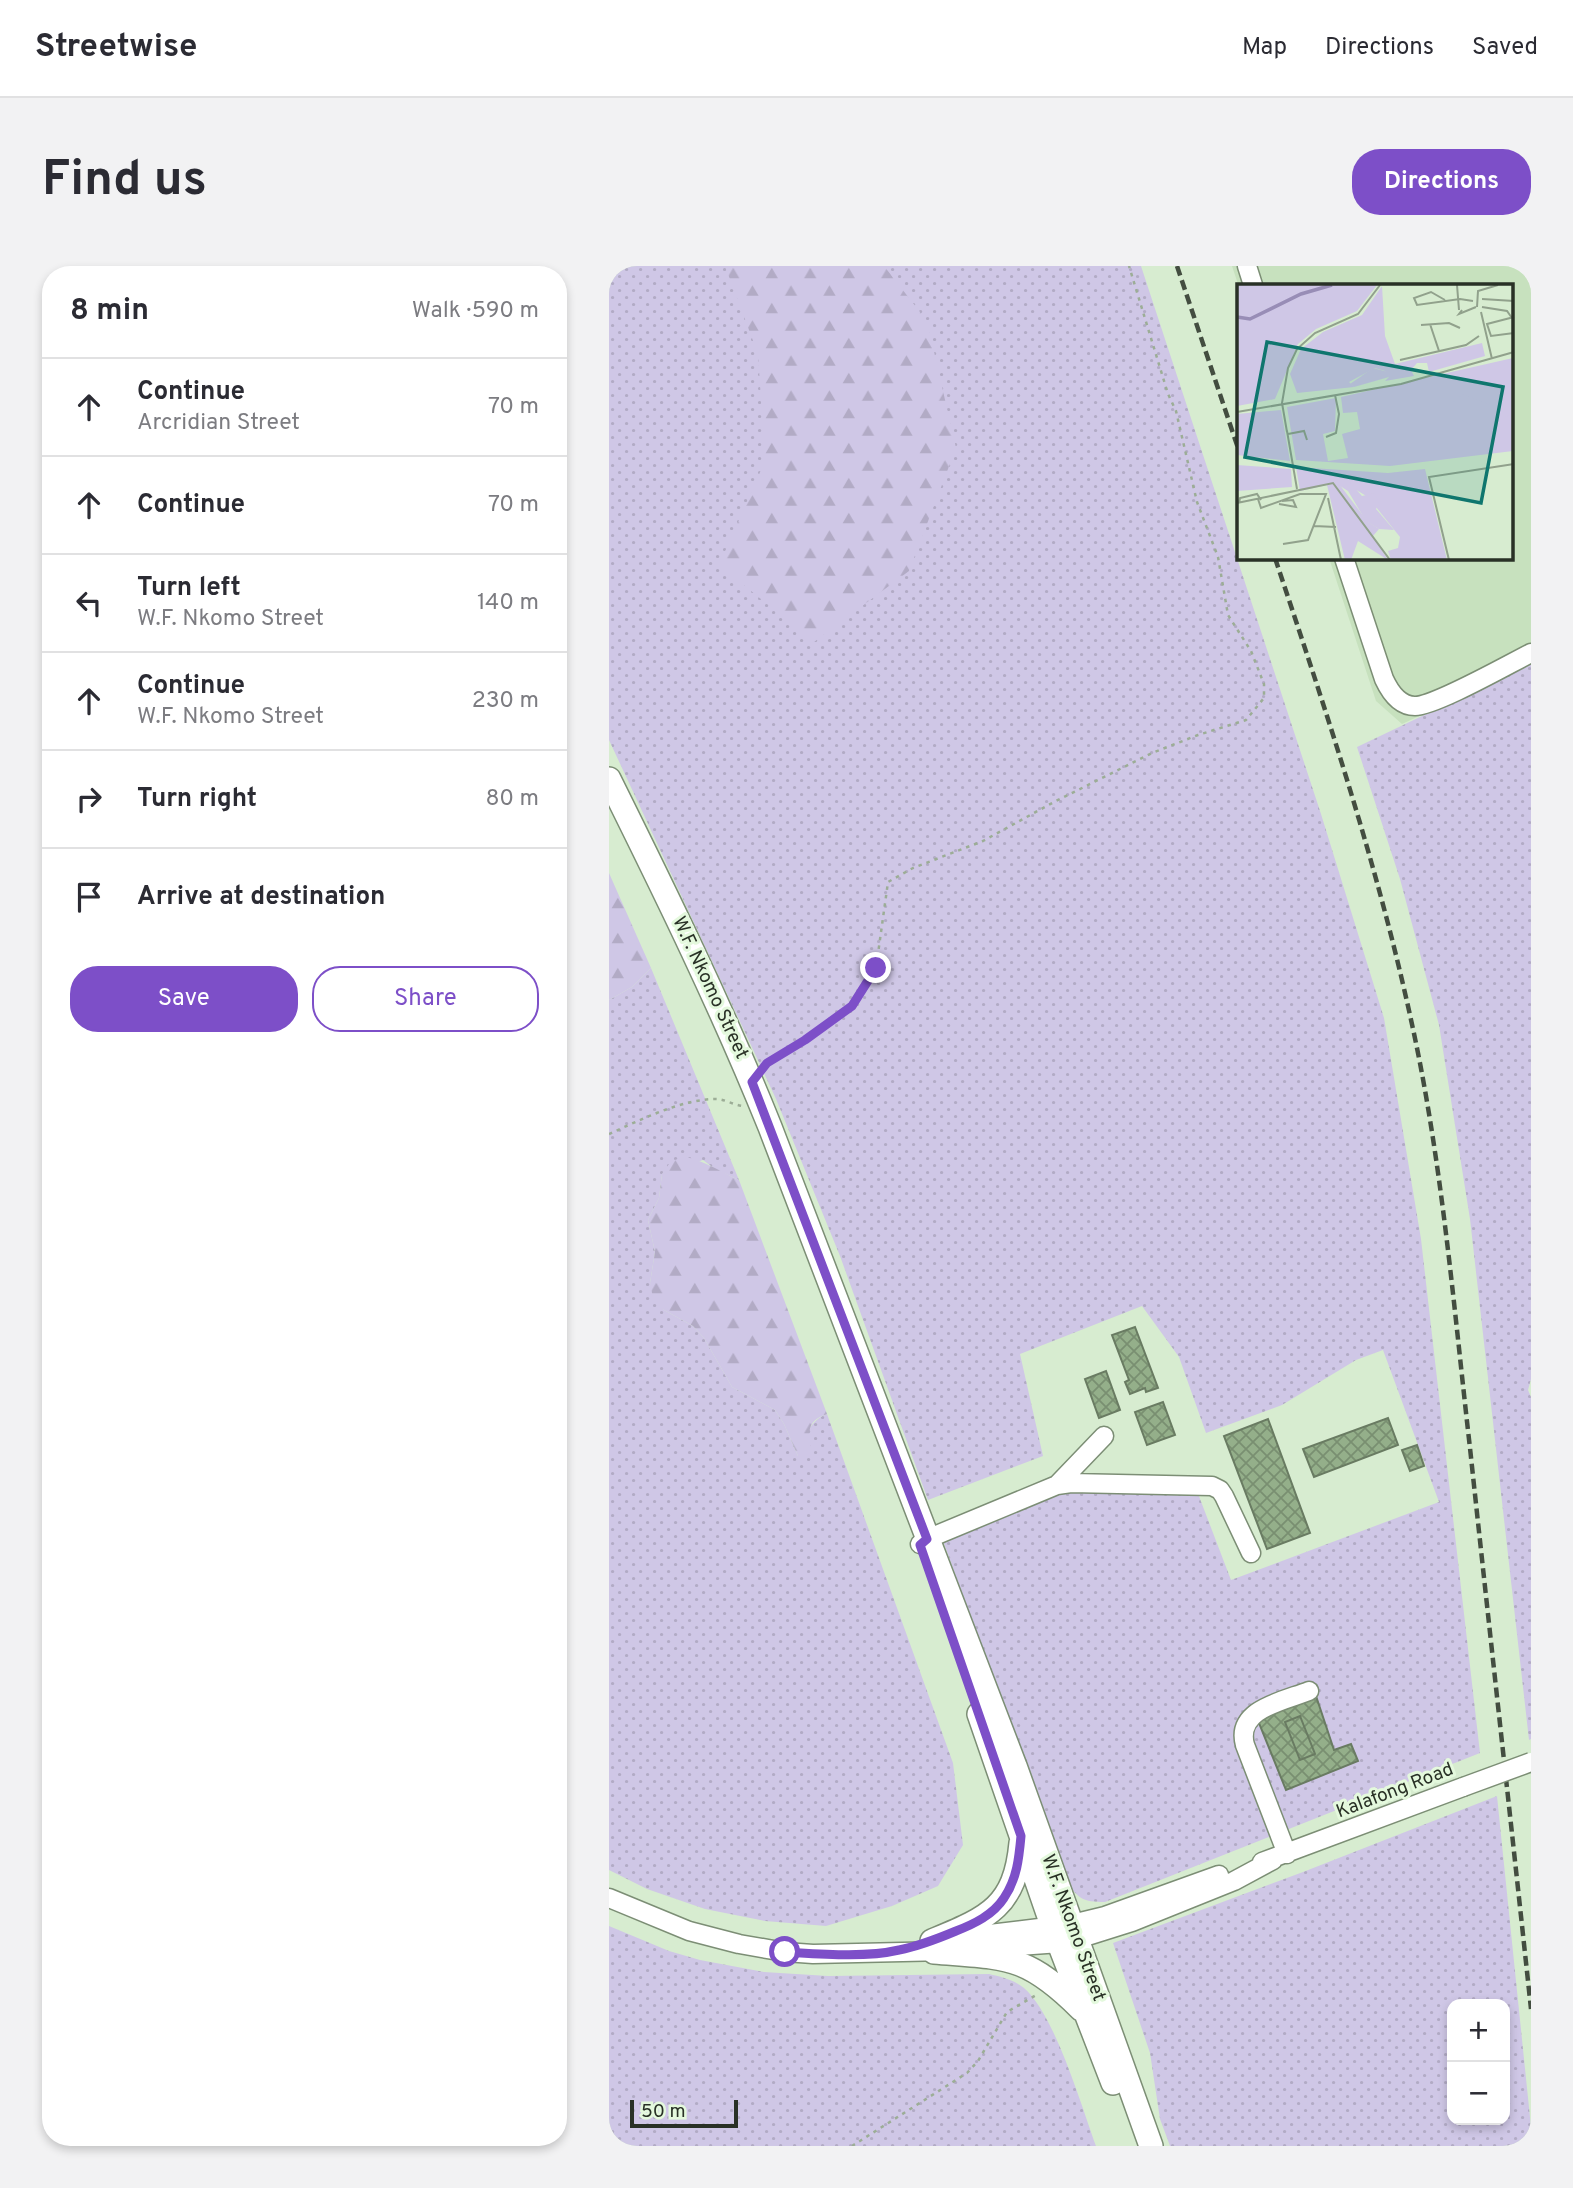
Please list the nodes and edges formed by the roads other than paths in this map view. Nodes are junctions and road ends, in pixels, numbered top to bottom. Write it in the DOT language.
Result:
graph roads {
  1 [pos="1247,266"];
  2 [pos="1253,284"];
  3 [pos="1345,560"];
  4 [pos="1531,653"];
  5 [pos="609,779"];
  6 [pos="609,800"];
  7 [pos="1104,1436"];
  8 [pos="1057,1485"];
  9 [pos="924,1542"];
  10 [pos="1251,1553"];
  11 [pos="1308,1691"];
  12 [pos="1531,1762"];
  13 [pos="1021,1836"];
  14 [pos="1280,1857"];
  15 [pos="609,1898"];
  16 [pos="1066,1934"];
  17 [pos="933,1946"];
  18 [pos="1086,2013"];
  19 [pos="1137,2146"];
  20 [pos="1151,2146"];
  1 -- 2 [label="street"];
  3 -- 4 [label="street"];
  5 -- 9 [label="main road, W.F. Nkomo Street"];
  6 -- 9 [label="main road, W.F. Nkomo Street"];
  7 -- 8 [label="street"];
  8 -- 9 [label="street"];
  8 -- 10 [label="street"];
  9 -- 13 [label="main road, W.F. Nkomo Street"];
  9 -- 16 [label="main road, W.F. Nkomo Street"];
  11 -- 14 [label="street"];
  12 -- 14 [label="street, Kalafong Road, bridge"];
  13 -- 16 [label="main road, W.F. Nkomo Street"];
  13 -- 17 [label="main road"];
  14 -- 16 [label="street, Kalafong Road"];
  15 -- 17 [label="street, Kalafong Road"];
  16 -- 17 [label="street, Kalafong Road"];
  16 -- 18 [label="main road, W.F. Nkomo Street"];
  16 -- 20 [label="main road, W.F. Nkomo Street"];
  17 -- 18 [label="main road"];
  18 -- 19 [label="main road, W.F. Nkomo Street"];
}
